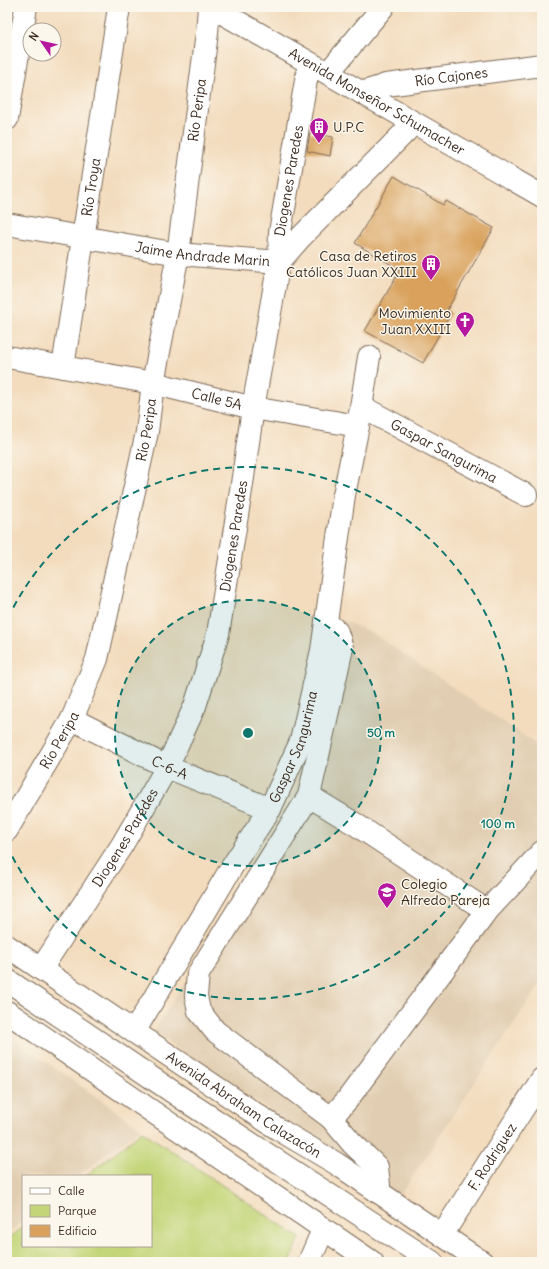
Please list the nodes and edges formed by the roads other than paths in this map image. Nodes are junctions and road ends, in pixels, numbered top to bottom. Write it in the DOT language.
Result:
graph roads {
  1 [pos="26,7"];
  2 [pos="119,7"];
  3 [pos="209,7"];
  4 [pos="212,7"];
  5 [pos="383,7"];
  6 [pos="542,65"];
  7 [pos="318,68"];
  8 [pos="362,94"];
  9 [pos="7,119"];
  10 [pos="414,123"];
  11 [pos="542,196"];
  12 [pos="7,224"];
  13 [pos="84,237"];
  14 [pos="178,254"];
  15 [pos="279,262"];
  16 [pos="7,357"];
  17 [pos="369,357"];
  18 [pos="63,367"];
  19 [pos="153,382"];
  20 [pos="253,408"];
  21 [pos="360,416"];
  22 [pos="526,495"];
  23 [pos="326,622"];
  24 [pos="72,719"];
  25 [pos="167,767"];
  26 [pos="309,796"];
  27 [pos="270,809"];
  28 [pos="7,830"];
  29 [pos="542,852"];
  30 [pos="488,911"];
  31 [pos="7,946"];
  32 [pos="41,969"];
  33 [pos="7,980"];
  34 [pos="7,1012"];
  35 [pos="134,1032"];
  36 [pos="542,1079"];
  37 [pos="331,1118"];
  38 [pos="378,1192"];
  39 [pos="323,1230"];
  40 [pos="442,1235"];
  41 [pos="309,1262"];
  42 [pos="372,1262"];
  43 [pos="432,1262"];
  44 [pos="482,1262"];
  1 -- 9 [label="street"];
  2 -- 13 [label="street, Río Troya"];
  3 -- 14 [label="street, Río Peripa"];
  4 -- 7 [label="street, Avenida Monseñor Schumacher"];
  5 -- 7 [label="street"];
  6 -- 8 [label="street, Río Cajones"];
  7 -- 8 [label="street, Avenida Monseñor Schumacher"];
  7 -- 15 [label="street, Diogenes Paredes"];
  8 -- 10 [label="street, Avenida Monseñor Schumacher"];
  10 -- 11 [label="street, Avenida Monseñor Schumacher"];
  10 -- 15 [label="street, Jaime Andrade Marin"];
  12 -- 13 [label="street, Jaime Andrade Marin"];
  13 -- 14 [label="street, Jaime Andrade Marin"];
  13 -- 18 [label="street, Río Troya"];
  14 -- 15 [label="street, Jaime Andrade Marin"];
  14 -- 19 [label="street, Río Peripa"];
  15 -- 20 [label="street, Diogenes Paredes"];
  16 -- 18 [label="street, Calle 5A"];
  17 -- 21 [label="street"];
  18 -- 19 [label="street, Calle 5A"];
  19 -- 20 [label="street, Calle 5A"];
  19 -- 24 [label="street, Río Peripa"];
  20 -- 21 [label="street, Calle 5A"];
  20 -- 25 [label="street, Diogenes Paredes"];
  21 -- 22 [label="street, Gaspar Sangurima"];
  21 -- 23 [label="street, Gaspar Sangurima"];
  23 -- 26 [label="street"];
  23 -- 27 [label="street, Gaspar Sangurima"];
  24 -- 25 [label="street, C-6-A"];
  24 -- 28 [label="street, Río Peripa"];
  25 -- 27 [label="street, C-6-A"];
  25 -- 32 [label="street, Diogenes Paredes"];
  26 -- 30 [label="street"];
  26 -- 37 [label="street"];
  27 -- 35 [label="street, Gaspar Sangurima"];
  29 -- 30 [label="street"];
  30 -- 37 [label="street"];
  31 -- 32 [label="street, Avenida Abraham Calazacón"];
  32 -- 35 [label="street, Avenida Abraham Calazacón"];
  33 -- 43 [label="street, Avenida Abraham Calazacón"];
  34 -- 39 [label="street"];
  35 -- 38 [label="street, Avenida Abraham Calazacón"];
  36 -- 40 [label="street, F. Rodriguez"];
  37 -- 38 [label="street"];
  38 -- 40 [label="street, Avenida Abraham Calazacón"];
  39 -- 41 [label="street"];
  39 -- 42 [label="street"];
  40 -- 44 [label="street, Avenida Abraham Calazacón"];
}
